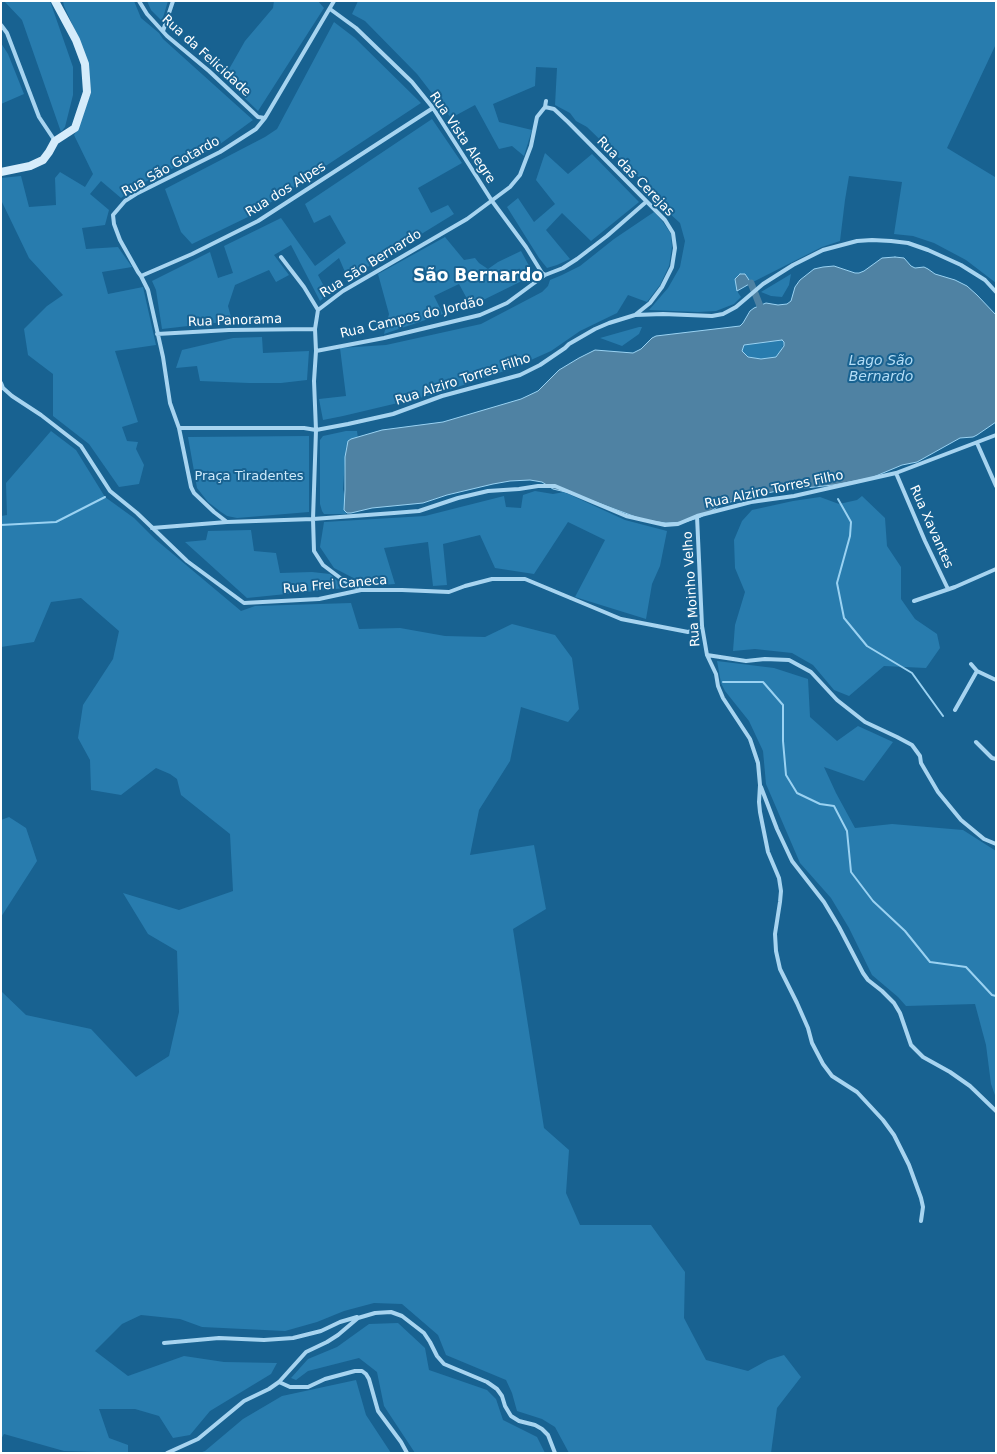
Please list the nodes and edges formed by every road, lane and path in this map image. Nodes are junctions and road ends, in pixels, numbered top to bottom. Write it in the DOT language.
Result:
graph roads {
  1 [pos="55,1"];
  2 [pos="139,1"];
  3 [pos="173,1"];
  4 [pos="334,1"];
  5 [pos="330,9"];
  6 [pos="1,24"];
  7 [pos="163,31"];
  8 [pos="546,101"];
  9 [pos="545,107"];
  10 [pos="433,108"];
  11 [pos="265,118"];
  12 [pos="55,141"];
  13 [pos="1,172"];
  14 [pos="492,201"];
  15 [pos="646,202"];
  16 [pos="281,257"];
  17 [pos="545,275"];
  18 [pos="141,276"];
  19 [pos="996,292"];
  20 [pos="318,310"];
  21 [pos="635,315"];
  22 [pos="314,329"];
  23 [pos="157,334"];
  24 [pos="316,350"];
  25 [pos="1,383"];
  26 [pos="179,428"];
  27 [pos="316,430"];
  28 [pos="996,435"];
  29 [pos="977,443"];
  30 [pos="896,473"];
  31 [pos="996,486"];
  32 [pos="697,516"];
  33 [pos="313,519"];
  34 [pos="227,522"];
  35 [pos="152,528"];
  36 [pos="996,568"];
  37 [pos="948,589"];
  38 [pos="361,590"];
  39 [pos="914,601"];
  40 [pos="702,626"];
  41 [pos="707,655"];
  42 [pos="971,664"];
  43 [pos="976,671"];
  44 [pos="996,680"];
  45 [pos="955,710"];
  46 [pos="976,742"];
  47 [pos="996,759"];
  48 [pos="760,785"];
  49 [pos="996,844"];
  50 [pos="996,1111"];
  51 [pos="921,1221"];
  52 [pos="362,1317"];
  53 [pos="164,1343"];
  54 [pos="279,1382"];
  55 [pos="167,1453"];
  56 [pos="407,1453"];
  57 [pos="555,1453"];
  1 -- 12 [label="street"];
  2 -- 7 [label="street, Rua da Felicidade"];
  3 -- 7 [label="street"];
  4 -- 5 [label="street, Rua São Gotardo"];
  5 -- 10 [label="street, Rua Vista Alegre"];
  5 -- 11 [label="street, Rua São Gotardo"];
  6 -- 12 [label="street"];
  7 -- 11 [label="street, Rua da Felicidade"];
  8 -- 9 [label="street, Rua São Bernardo"];
  9 -- 14 [label="street, Rua São Bernardo"];
  9 -- 15 [label="street, Rua das Cerejas"];
  10 -- 14 [label="street, Rua Vista Alegre"];
  10 -- 18 [label="street, Rua dos Alpes"];
  11 -- 18 [label="street, Rua São Gotardo"];
  12 -- 13 [label="street"];
  14 -- 17 [label="street, Rua Vista Alegre"];
  14 -- 20 [label="street, Rua São Bernardo"];
  15 -- 17 [label="street, Rua Campos do Jordão"];
  15 -- 21 [label="street, Rua das Cerejas"];
  16 -- 20 [label="street"];
  17 -- 24 [label="street, Rua Campos do Jordão"];
  18 -- 23 [label="street, Rua São Gotardo"];
  19 -- 21 [label="street, Rua Alziro Torres Filho"];
  20 -- 22 [label="street, Rua São Bernardo"];
  21 -- 27 [label="street, Rua Alziro Torres Filho"];
  22 -- 23 [label="street, Rua Panorama"];
  22 -- 24 [label="street, Rua São Bernardo"];
  23 -- 26 [label="street, Rua São Gotardo"];
  24 -- 27 [label="street, Rua São Bernardo"];
  25 -- 35 [label="street, Rua Frei Caneca"];
  26 -- 27 [label="street, Rua Alziro Torres Filho"];
  26 -- 34 [label="street, Rua São Gotardo"];
  27 -- 33 [label="street, Rua São Bernardo"];
  28 -- 29 [label="street, Rua Alziro Torres Filho"];
  29 -- 30 [label="street, Rua Alziro Torres Filho"];
  29 -- 31 [label="street"];
  30 -- 32 [label="street, Rua Alziro Torres Filho"];
  30 -- 37 [label="street, Rua Xavantes"];
  32 -- 33 [label="street, Rua Alziro Torres Filho"];
  32 -- 40 [label="street, Rua Moinho Velho"];
  33 -- 34 [label="street, Rua Alziro Torres Filho"];
  33 -- 38 [label="street, Rua São Bernardo"];
  34 -- 35 [label="street, Rua Alziro Torres Filho"];
  35 -- 38 [label="street, Rua Frei Caneca"];
  36 -- 37 [label="street"];
  37 -- 39 [label="street"];
  38 -- 40 [label="street, Rua Frei Caneca"];
  40 -- 41 [label="street, Rua Moinho Velho"];
  41 -- 48 [label="street, Rua Moinho Velho"];
  41 -- 49 [label="street"];
  42 -- 43 [label="street"];
  43 -- 44 [label="street"];
  43 -- 45 [label="street"];
  46 -- 47 [label="street"];
  48 -- 50 [label="street"];
  48 -- 51 [label="street, Rua Moinho Velho"];
  52 -- 53 [label="street"];
  52 -- 54 [label="street"];
  52 -- 57 [label="street"];
  54 -- 55 [label="street"];
  54 -- 56 [label="street"];
}
